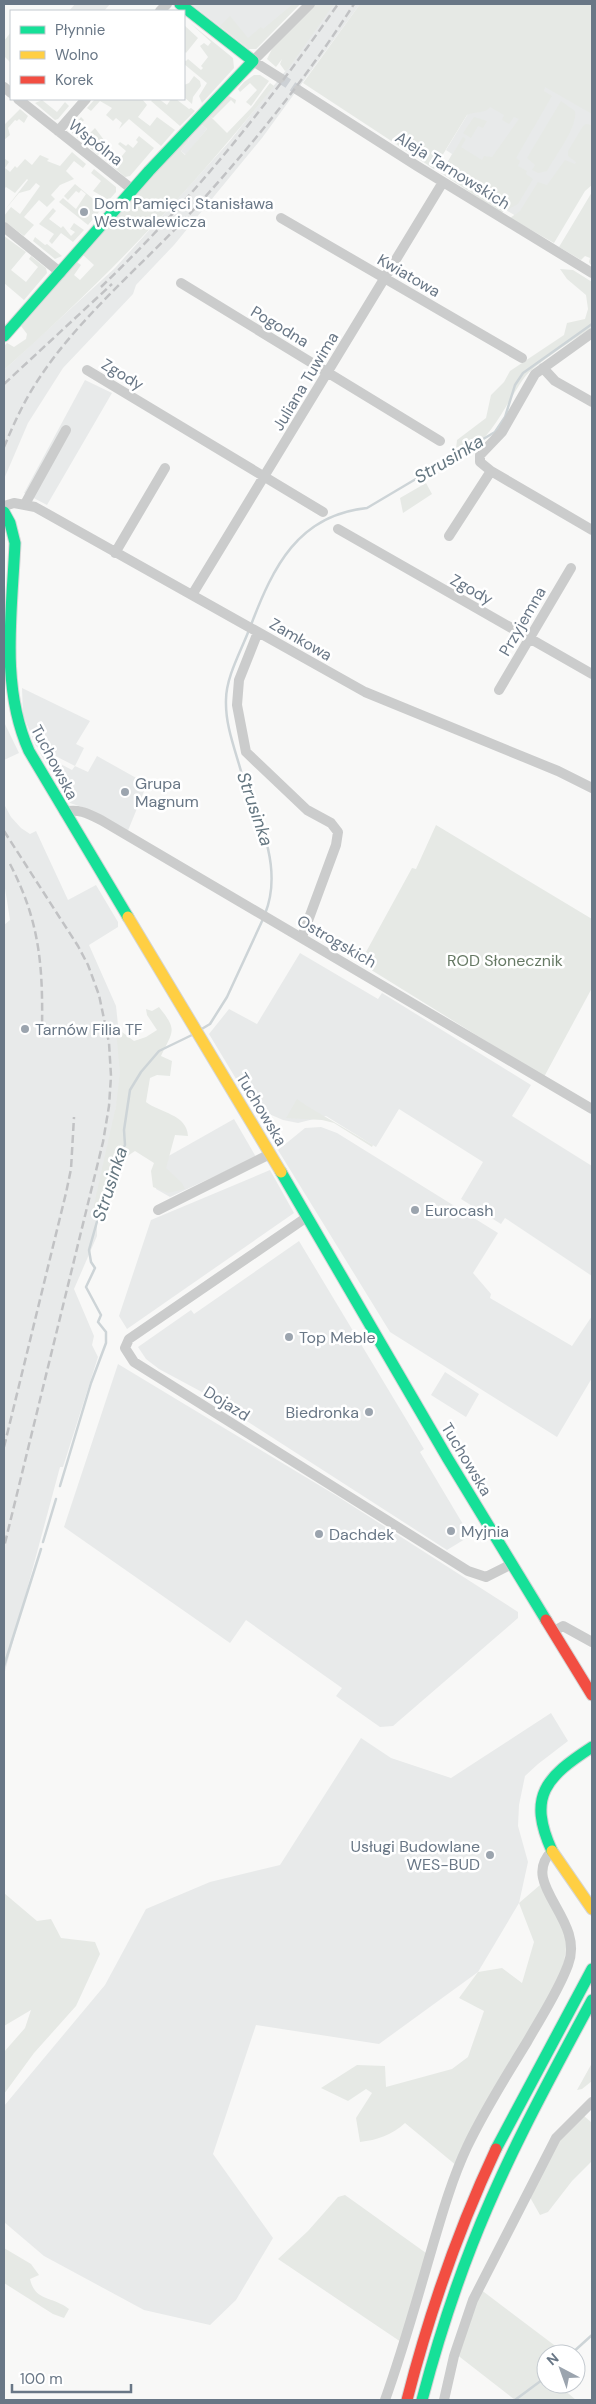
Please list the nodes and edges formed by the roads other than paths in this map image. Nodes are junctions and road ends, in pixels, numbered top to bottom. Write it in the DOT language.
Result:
graph roads {
  1 [pos="180,4"];
  2 [pos="310,4"];
  3 [pos="253,61"];
  4 [pos="280,78"];
  5 [pos="298,90"];
  6 [pos="19,100"];
  7 [pos="85,100"];
  8 [pos="58,131"];
  9 [pos="443,182"];
  10 [pos="133,190"];
  11 [pos="282,218"];
  12 [pos="4,227"];
  13 [pos="61,273"];
  14 [pos="592,273"];
  15 [pos="385,279"];
  16 [pos="181,284"];
  17 [pos="6,330"];
  18 [pos="592,333"];
  19 [pos="522,358"];
  20 [pos="543,368"];
  21 [pos="87,370"];
  22 [pos="328,372"];
  23 [pos="592,402"];
  24 [pos="66,430"];
  25 [pos="440,441"];
  26 [pos="165,468"];
  27 [pos="491,471"];
  28 [pos="265,476"];
  29 [pos="25,504"];
  30 [pos="4,506"];
  31 [pos="4,512"];
  32 [pos="323,512"];
  33 [pos="338,529"];
  34 [pos="592,530"];
  35 [pos="449,536"];
  36 [pos="115,553"];
  37 [pos="570,568"];
  38 [pos="192,595"];
  39 [pos="8,616"];
  40 [pos="253,629"];
  41 [pos="530,638"];
  42 [pos="592,674"];
  43 [pos="499,690"];
  44 [pos="592,788"];
  45 [pos="64,812"];
  46 [pos="302,937"];
  47 [pos="592,1108"];
  48 [pos="270,1154"];
  49 [pos="158,1210"];
  50 [pos="307,1217"];
  51 [pos="512,1564"];
  52 [pos="554,1631"];
  53 [pos="592,1642"];
  54 [pos="592,1695"];
  55 [pos="592,1746"];
  56 [pos="552,1851"];
  57 [pos="579,1889"];
  58 [pos="592,1895"];
  59 [pos="592,1909"];
  60 [pos="592,1961"];
  61 [pos="592,1969"];
  62 [pos="585,1983"];
  63 [pos="592,2000"];
  64 [pos="592,2019"];
  65 [pos="563,2053"];
  66 [pos="592,2102"];
  67 [pos="386,2400"];
  68 [pos="407,2400"];
  69 [pos="422,2400"];
  70 [pos="444,2400"];
  1 -- 3 [label="street"];
  2 -- 3 [label="street"];
  3 -- 4 [label="street"];
  3 -- 10 [label="street"];
  5 -- 9 [label="street, Aleja Tarnowskich"];
  6 -- 8 [label="street, Wspólna"];
  7 -- 8 [label="street"];
  8 -- 10 [label="street, Wspólna"];
  9 -- 14 [label="street, Aleja Tarnowskich"];
  9 -- 15 [label="street, Juliana Tuwima"];
  10 -- 13 [label="street"];
  11 -- 15 [label="street, Kwiatowa"];
  12 -- 13 [label="street"];
  13 -- 17 [label="street"];
  15 -- 19 [label="street, Kwiatowa"];
  15 -- 22 [label="street, Juliana Tuwima"];
  16 -- 22 [label="street, Pogodna"];
  18 -- 20 [label="street"];
  20 -- 23 [label="street"];
  20 -- 27 [label="street"];
  21 -- 28 [label="street, Zgody"];
  22 -- 25 [label="street, Pogodna"];
  22 -- 28 [label="street, Juliana Tuwima"];
  24 -- 29 [label="street"];
  26 -- 36 [label="street"];
  27 -- 34 [label="street"];
  27 -- 35 [label="street"];
  28 -- 32 [label="street, Zgody"];
  28 -- 38 [label="street, Juliana Tuwima"];
  29 -- 30 [label="street"];
  29 -- 36 [label="street, Zamkowa"];
  31 -- 39 [label="street, Tuchowska"];
  33 -- 41 [label="street, Zgody"];
  36 -- 38 [label="street, Zamkowa"];
  37 -- 41 [label="street, Przyjemna"];
  38 -- 40 [label="street, Zamkowa"];
  39 -- 45 [label="street, Tuchowska"];
  40 -- 44 [label="street, Zamkowa"];
  40 -- 46 [label="street"];
  41 -- 42 [label="street, Zgody"];
  41 -- 43 [label="street, Przyjemna"];
  45 -- 46 [label="street, Ostrogskich"];
  45 -- 48 [label="street, Tuchowska"];
  46 -- 47 [label="street, Ostrogskich"];
  48 -- 49 [label="street"];
  48 -- 50 [label="street, Tuchowska"];
  50 -- 51 [label="street, Tuchowska"];
  50 -- 51 [label="street, Dojazd"];
  51 -- 52 [label="street, Tuchowska"];
  52 -- 53 [label="street"];
  52 -- 54 [label="street, Tuchowska"];
  55 -- 56 [label="street"];
  56 -- 57 [label="street"];
  56 -- 67 [label="street"];
  57 -- 58 [label="street"];
  57 -- 59 [label="street"];
  60 -- 62 [label="street"];
  61 -- 62 [label="street"];
  62 -- 68 [label="street"];
  63 -- 65 [label="street"];
  64 -- 65 [label="street"];
  65 -- 69 [label="street"];
  66 -- 70 [label="street"];
}
